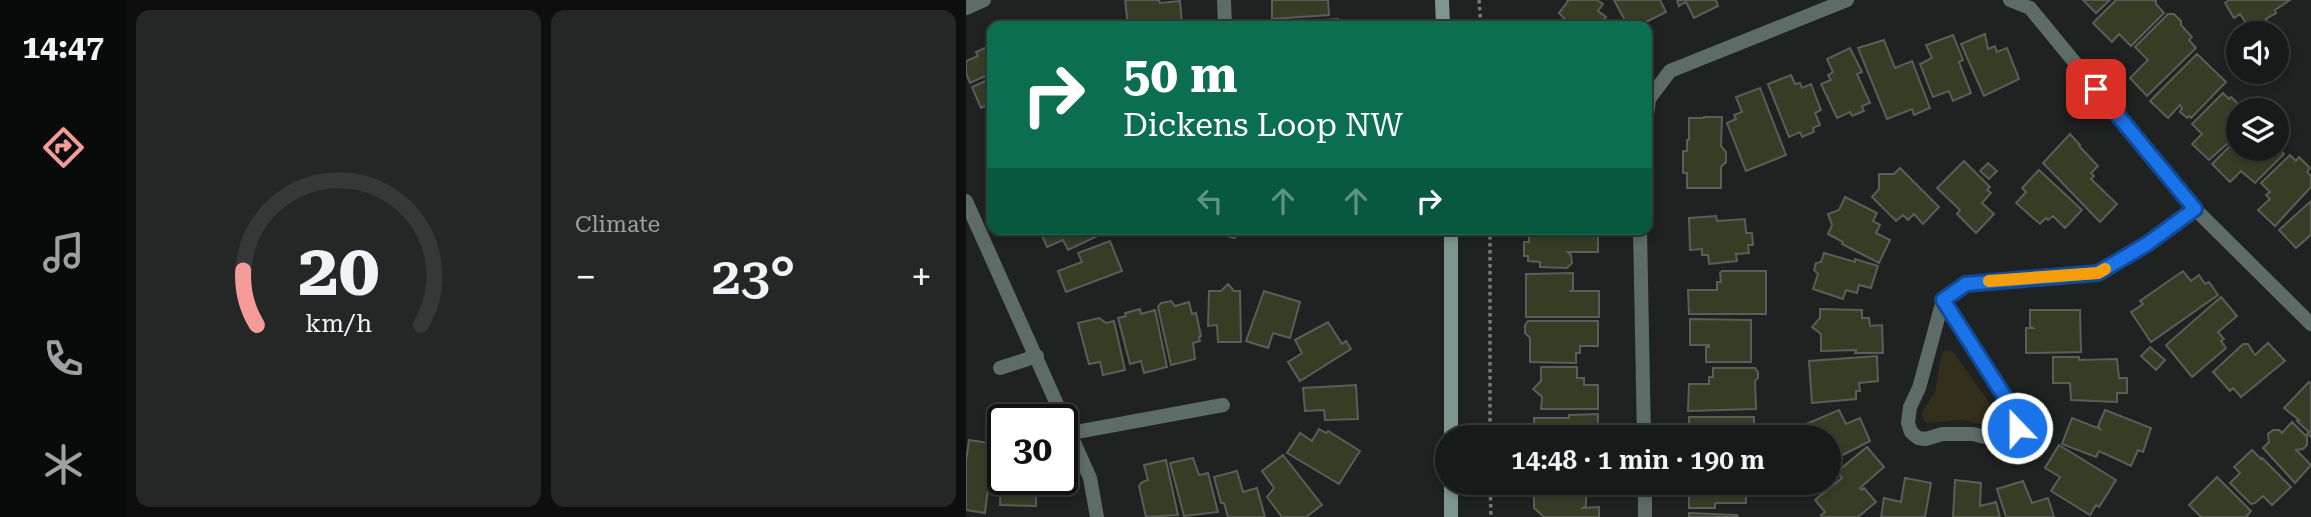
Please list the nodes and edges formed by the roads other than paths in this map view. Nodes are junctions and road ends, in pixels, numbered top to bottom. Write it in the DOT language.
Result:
graph roads {
  1 [pos="984,0"];
  2 [pos="1224,0"];
  3 [pos="1442,0"];
  4 [pos="1847,0"];
  5 [pos="2010,0"];
  6 [pos="966,8"];
  7 [pos="1225,21"];
  8 [pos="1443,21"];
  9 [pos="1652,95"];
  10 [pos="966,201"];
  11 [pos="2195,209"];
  12 [pos="1451,235"];
  13 [pos="1640,235"];
  14 [pos="1943,300"];
  15 [pos="2311,324"];
  16 [pos="1037,356"];
  17 [pos="1000,368"];
  18 [pos="1058,404"];
  19 [pos="1223,405"];
  20 [pos="1451,425"];
  21 [pos="1644,425"];
  22 [pos="1078,432"];
  23 [pos="1078,450"];
  24 [pos="1451,495"];
  25 [pos="1644,495"];
  26 [pos="1097,517"];
  27 [pos="1451,517"];
  28 [pos="1645,517"];
  1 -- 6 [label="street"];
  2 -- 7 [label="street"];
  3 -- 8 [label="main road"];
  4 -- 9 [label="street"];
  5 -- 11 [label="street"];
  10 -- 16 [label="street"];
  11 -- 14 [label="street"];
  11 -- 15 [label="street"];
  12 -- 20 [label="main road"];
  13 -- 21 [label="street"];
  14 -- 14 [label="street"];
  16 -- 17 [label="street"];
  16 -- 18 [label="street"];
  19 -- 22 [label="street"];
  23 -- 26 [label="street"];
  24 -- 27 [label="main road"];
  25 -- 28 [label="street"];
}
